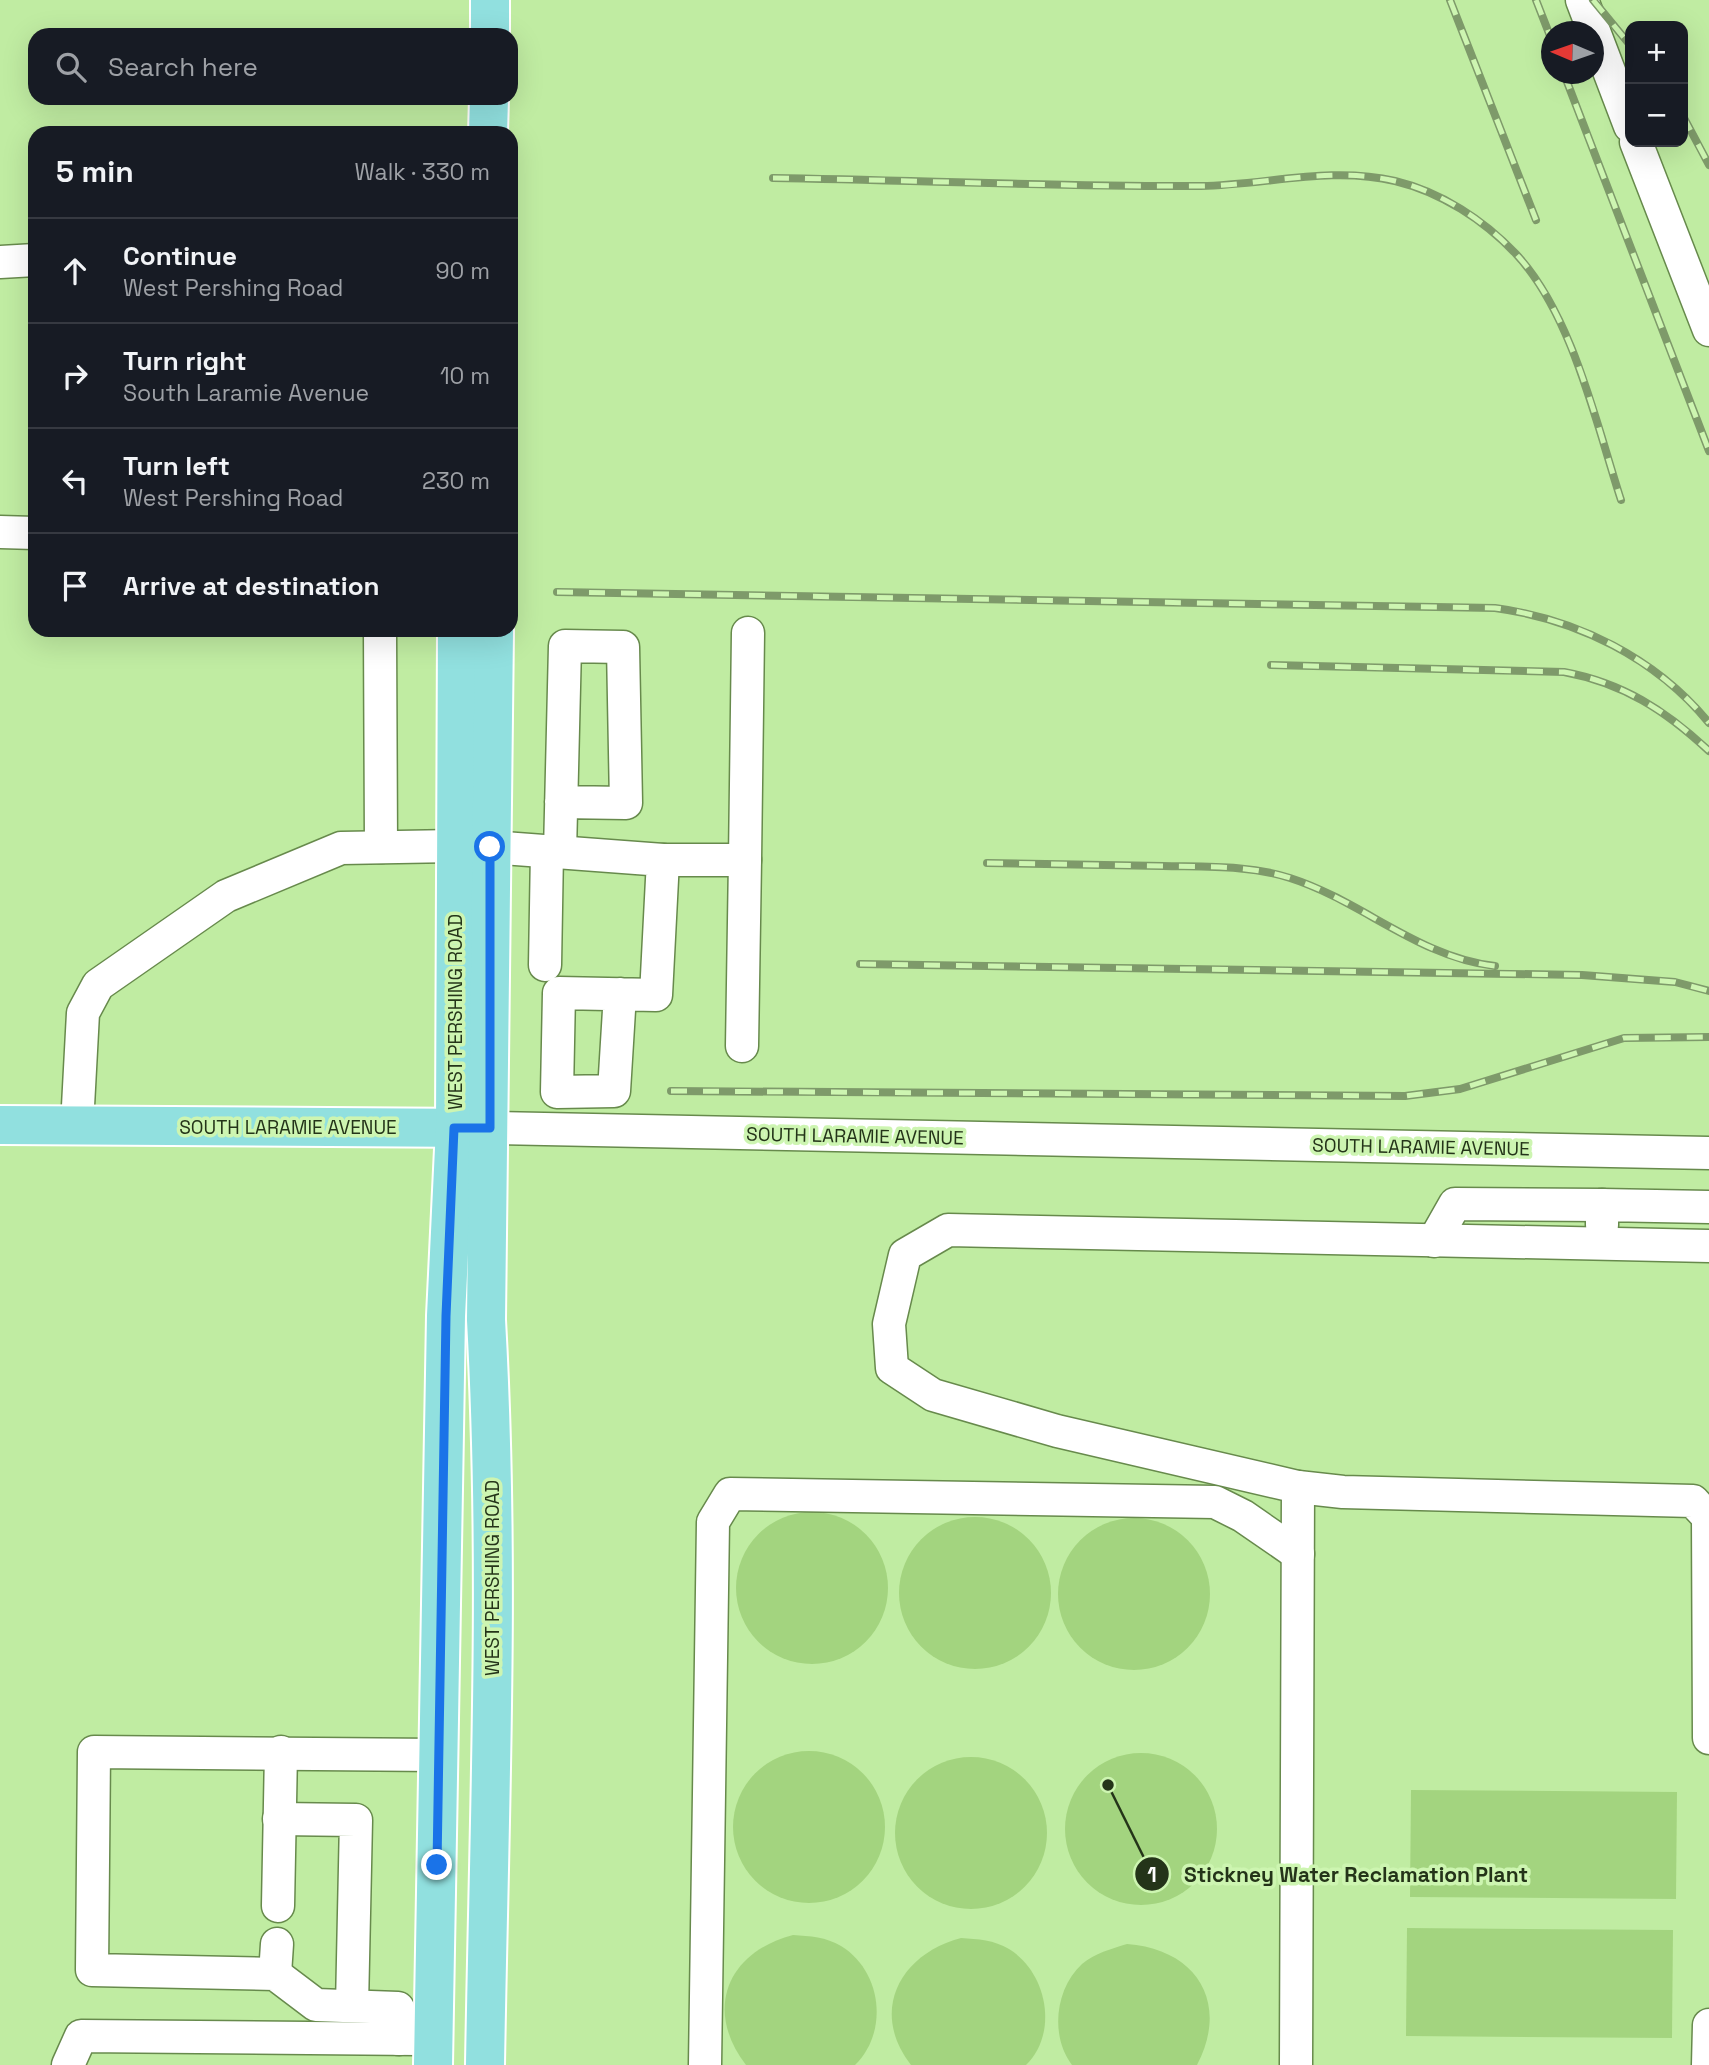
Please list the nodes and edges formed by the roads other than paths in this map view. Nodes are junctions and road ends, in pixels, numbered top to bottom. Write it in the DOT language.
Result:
graph roads {
  1 [pos="490,0"];
  2 [pos="1582,0"];
  3 [pos="490,28"];
  4 [pos="489,105"];
  5 [pos="1625,112"];
  6 [pos="488,126"];
  7 [pos="1638,147"];
  8 [pos="28,260"];
  9 [pos="0,261"];
  10 [pos="1709,330"];
  11 [pos="0,532"];
  12 [pos="28,533"];
  13 [pos="748,633"];
  14 [pos="380,637"];
  15 [pos="458,637"];
  16 [pos="493,637"];
  17 [pos="561,802"];
  18 [pos="382,847"];
  19 [pos="473,847"];
  20 [pos="554,852"];
  21 [pos="663,860"];
  22 [pos="745,860"];
  23 [pos="545,965"];
  24 [pos="620,994"];
  25 [pos="742,1046"];
  26 [pos="0,1125"];
  27 [pos="77,1125"];
  28 [pos="472,1128"];
  29 [pos="1709,1153"];
  30 [pos="1602,1205"];
  31 [pos="1709,1207"];
  32 [pos="1434,1241"];
  33 [pos="1602,1244"];
  34 [pos="1709,1246"];
  35 [pos="1298,1487"];
  36 [pos="1705,1509"];
  37 [pos="1298,1554"];
  38 [pos="1709,1672"];
  39 [pos="1709,1738"];
  40 [pos="281,1752"];
  41 [pos="439,1755"];
  42 [pos="279,1819"];
  43 [pos="278,1906"];
  44 [pos="352,2006"];
  45 [pos="1709,2025"];
  46 [pos="422,2048"];
  47 [pos="68,2065"];
  48 [pos="485,2065"];
  49 [pos="705,2065"];
  50 [pos="1296,2065"];
  51 [pos="1708,2065"];
  1 -- 3 [label="main road"];
  2 -- 5 [label="street"];
  4 -- 6 [label="main road"];
  7 -- 10 [label="street"];
  8 -- 9 [label="street"];
  11 -- 12 [label="street"];
  13 -- 22 [label="street"];
  14 -- 18 [label="street"];
  15 -- 19 [label="main road, WEST PERSHING ROAD"];
  16 -- 19 [label="main road, WEST PERSHING ROAD"];
  17 -- 17 [label="street"];
  17 -- 20 [label="street"];
  18 -- 19 [label="street"];
  18 -- 27 [label="street"];
  19 -- 20 [label="street"];
  19 -- 28 [label="main road, WEST PERSHING ROAD"];
  20 -- 21 [label="street"];
  20 -- 23 [label="street"];
  21 -- 22 [label="street"];
  21 -- 24 [label="street"];
  22 -- 25 [label="street"];
  26 -- 27 [label="main road, SOUTH LARAMIE AVENUE"];
  27 -- 28 [label="main road, SOUTH LARAMIE AVENUE"];
  28 -- 29 [label="street, SOUTH LARAMIE AVENUE"];
  28 -- 41 [label="main road, WEST PERSHING ROAD"];
  28 -- 48 [label="main road, WEST PERSHING ROAD"];
  30 -- 31 [label="street"];
  30 -- 32 [label="street"];
  30 -- 33 [label="street"];
  32 -- 33 [label="street"];
  32 -- 35 [label="street"];
  33 -- 34 [label="street"];
  35 -- 36 [label="street"];
  35 -- 37 [label="street"];
  36 -- 38 [label="street"];
  37 -- 49 [label="street"];
  37 -- 50 [label="street"];
  38 -- 39 [label="street"];
  40 -- 41 [label="street"];
  40 -- 42 [label="street"];
  40 -- 44 [label="street"];
  41 -- 46 [label="main road, WEST PERSHING ROAD"];
  42 -- 43 [label="street"];
  42 -- 44 [label="street"];
  44 -- 46 [label="street"];
  45 -- 51 [label="street"];
  46 -- 47 [label="street"];
}
